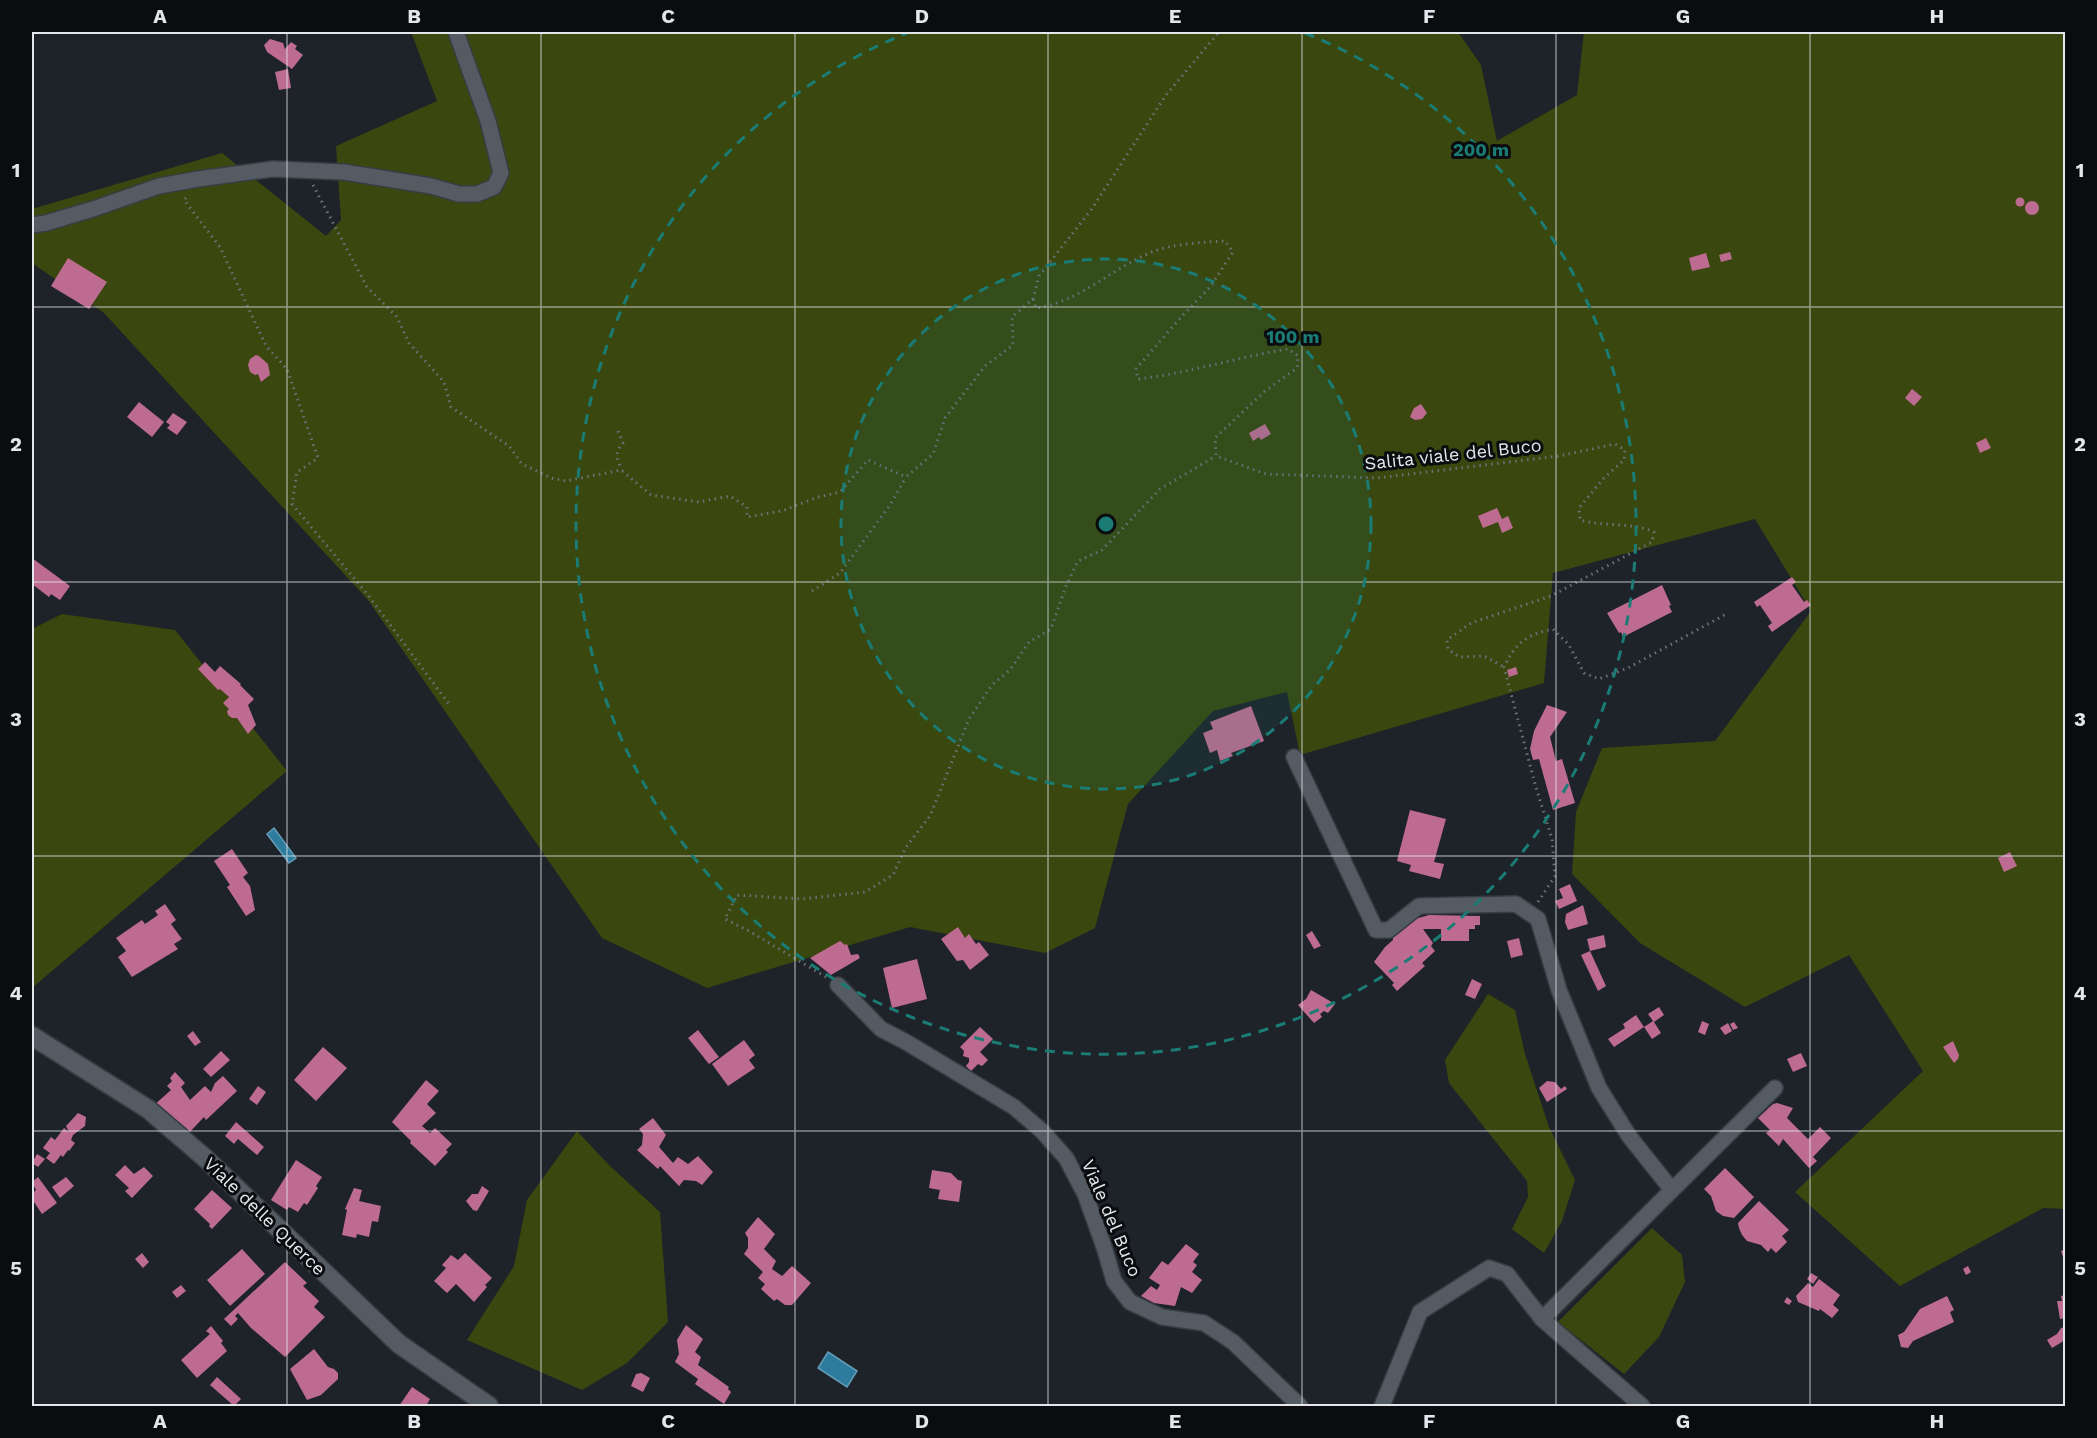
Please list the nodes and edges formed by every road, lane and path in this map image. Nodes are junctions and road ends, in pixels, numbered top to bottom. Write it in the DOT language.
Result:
graph roads {
  1 [pos="456,32"];
  2 [pos="1219,32"];
  3 [pos="305,170"];
  4 [pos="198,178"];
  5 [pos="32,225"];
  6 [pos="1033,299"];
  7 [pos="618,431"];
  8 [pos="1216,456"];
  9 [pos="622,471"];
  10 [pos="906,477"];
  11 [pos="812,591"];
  12 [pos="1728,613"];
  13 [pos="1504,667"];
  14 [pos="451,707"];
  15 [pos="1294,757"];
  16 [pos="1530,913"];
  17 [pos="838,985"];
  18 [pos="32,1036"];
  19 [pos="1775,1088"];
  20 [pos="1672,1190"];
  21 [pos="1542,1319"];
  22 [pos="489,1407"];
  23 [pos="1300,1407"];
  24 [pos="1382,1407"];
  25 [pos="1642,1407"];
  1 -- 3 [label="street"];
  2 -- 6 [label="path"];
  3 -- 4 [label="street"];
  3 -- 9 [label="path"];
  4 -- 5 [label="street"];
  4 -- 14 [label="path"];
  6 -- 8 [label="path"];
  6 -- 10 [label="path"];
  7 -- 9 [label="path"];
  8 -- 13 [label="path, Salita viale del Buco"];
  8 -- 17 [label="path"];
  9 -- 10 [label="path"];
  10 -- 11 [label="path"];
  12 -- 13 [label="path"];
  13 -- 16 [label="path"];
  15 -- 16 [label="street"];
  16 -- 20 [label="street"];
  17 -- 23 [label="street, Viale del Buco"];
  18 -- 22 [label="street, Viale delle Querce"];
  19 -- 20 [label="street"];
  20 -- 21 [label="street"];
  21 -- 24 [label="street"];
  21 -- 25 [label="street"];
}
